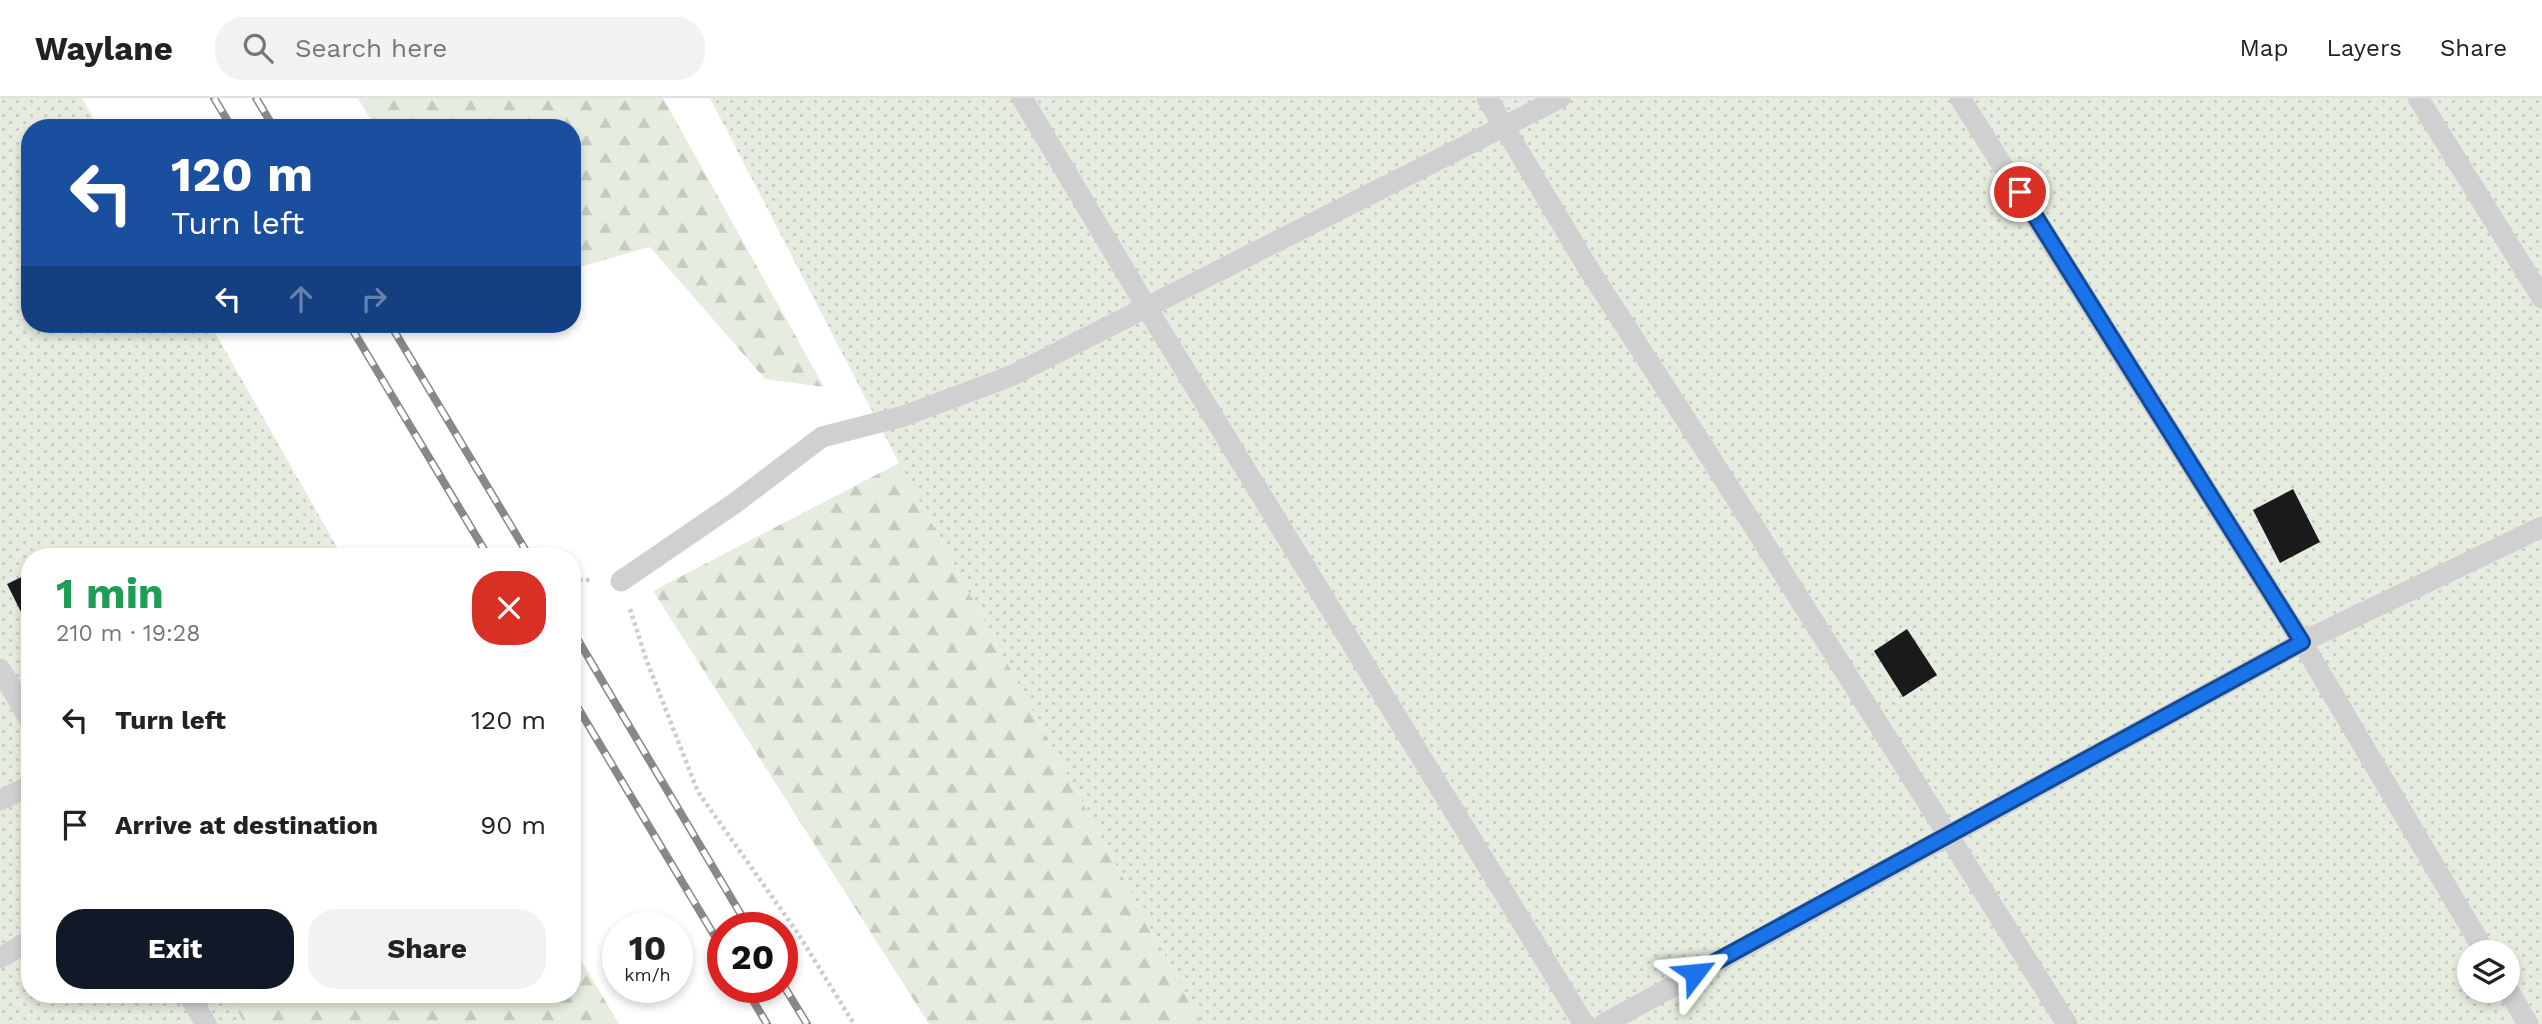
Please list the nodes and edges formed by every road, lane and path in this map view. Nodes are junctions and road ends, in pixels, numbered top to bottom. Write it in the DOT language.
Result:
graph roads {
  1 [pos="1022,98"];
  2 [pos="1487,98"];
  3 [pos="1560,98"];
  4 [pos="1960,98"];
  5 [pos="2418,98"];
  6 [pos="1504,127"];
  7 [pos="2542,298"];
  8 [pos="1147,308"];
  9 [pos="2542,527"];
  10 [pos="621,580"];
  11 [pos="2302,642"];
  12 [pos="0,669"];
  13 [pos="21,705"];
  14 [pos="21,790"];
  15 [pos="0,800"];
  16 [pos="1948,834"];
  17 [pos="2479,940"];
  18 [pos="21,945"];
  19 [pos="0,958"];
  20 [pos="193,1003"];
  21 [pos="2516,1003"];
  22 [pos="206,1024"];
  23 [pos="854,1024"];
  24 [pos="1584,1024"];
  25 [pos="1604,1024"];
  26 [pos="2067,1024"];
  27 [pos="2528,1024"];
  1 -- 8 [label="lane"];
  2 -- 6 [label="lane"];
  3 -- 6 [label="lane"];
  4 -- 11 [label="lane"];
  5 -- 7 [label="lane"];
  6 -- 8 [label="lane"];
  6 -- 16 [label="lane"];
  8 -- 10 [label="lane"];
  8 -- 24 [label="lane"];
  9 -- 11 [label="lane"];
  10 -- 23 [label="path"];
  11 -- 16 [label="lane"];
  11 -- 17 [label="lane"];
  12 -- 13 [label="lane"];
  14 -- 15 [label="lane"];
  16 -- 25 [label="lane"];
  16 -- 26 [label="lane"];
  18 -- 19 [label="lane"];
  20 -- 22 [label="lane"];
  21 -- 27 [label="lane"];
}
